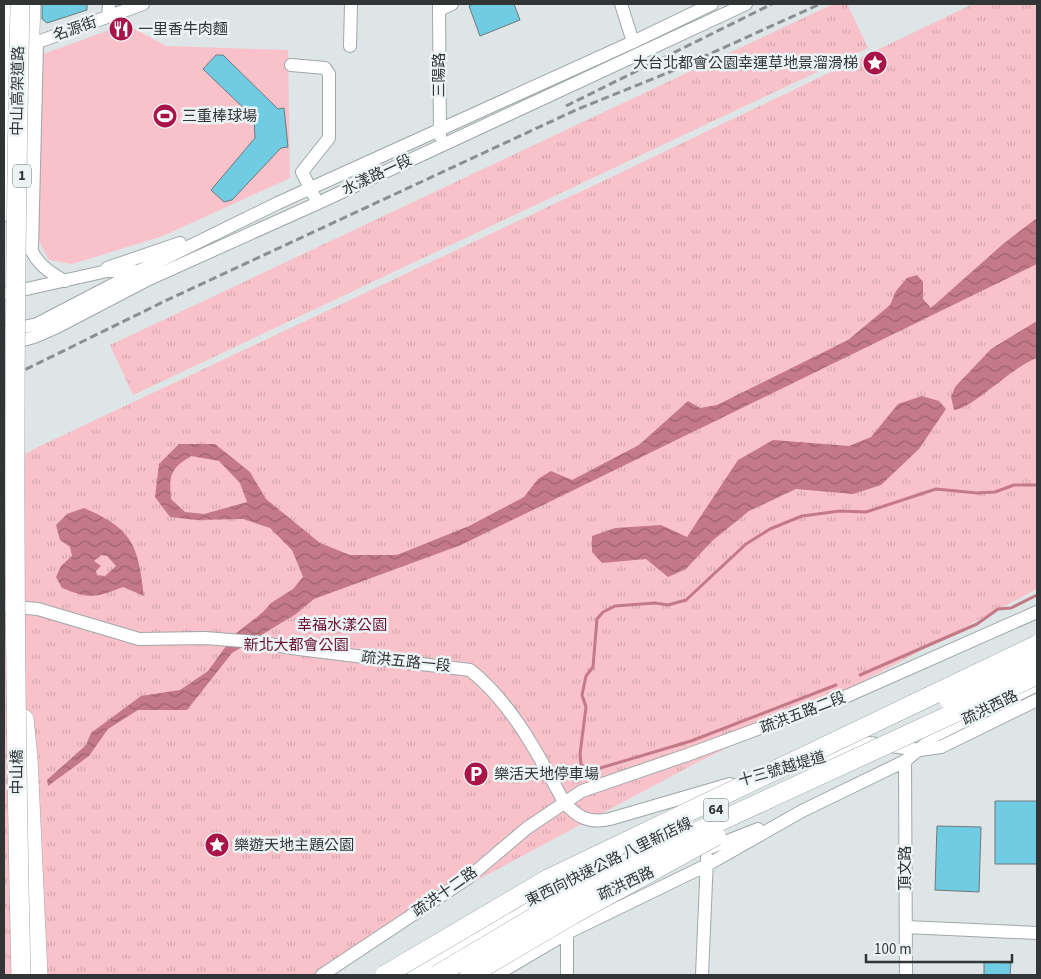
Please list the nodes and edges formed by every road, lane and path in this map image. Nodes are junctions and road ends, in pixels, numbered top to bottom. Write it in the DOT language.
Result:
graph roads {
  1 [pos="7,4"];
  2 [pos="11,4"];
  3 [pos="20,4"];
  4 [pos="29,4"];
  5 [pos="36,4"];
  6 [pos="109,4"];
  7 [pos="143,4"];
  8 [pos="351,4"];
  9 [pos="452,4"];
  10 [pos="621,4"];
  11 [pos="712,4"];
  12 [pos="746,4"];
  13 [pos="439,7"];
  14 [pos="108,17"];
  15 [pos="633,42"];
  16 [pos="350,46"];
  17 [pos="32,50"];
  18 [pos="291,66"];
  19 [pos="439,130"];
  20 [pos="441,146"];
  21 [pos="311,189"];
  22 [pos="318,203"];
  23 [pos="4,213"];
  24 [pos="20,214"];
  25 [pos="224,229"];
  26 [pos="30,247"];
  27 [pos="144,275"];
  28 [pos="83,276"];
  29 [pos="65,281"];
  30 [pos="11,293"];
  31 [pos="7,339"];
  32 [pos="4,369"];
  33 [pos="15,388"];
  34 [pos="6,429"];
  35 [pos="4,451"];
  36 [pos="4,606"];
  37 [pos="1037,612"];
  38 [pos="16,641"];
  39 [pos="1037,645"];
  40 [pos="1037,661"];
  41 [pos="1037,675"];
  42 [pos="1037,685"];
  43 [pos="1037,700"];
  44 [pos="972,705"];
  45 [pos="920,750"];
  46 [pos="905,761"];
  47 [pos="564,802"];
  48 [pos="802,811"];
  49 [pos="707,849"];
  50 [pos="589,860"];
  51 [pos="707,865"];
  52 [pos="906,927"];
  53 [pos="567,933"];
  54 [pos="1037,933"];
  55 [pos="21,975"];
  56 [pos="38,975"];
  57 [pos="322,975"];
  58 [pos="385,975"];
  59 [pos="405,975"];
  60 [pos="417,975"];
  61 [pos="437,975"];
  62 [pos="458,975"];
  63 [pos="470,975"];
  64 [pos="496,975"];
  65 [pos="567,975"];
  66 [pos="702,975"];
  67 [pos="906,975"];
  1 -- 23 [label="main road, 1"];
  2 -- 32 [label="highway, 中山高架道路 / 1"];
  3 -- 33 [label="highway, 中山高架道路 / 1, bridge"];
  4 -- 17 [label="highway, 1"];
  4 -- 24 [label="main road, 1"];
  5 -- 17 [label="main road, 1"];
  6 -- 14 [label="street"];
  7 -- 14 [label="street, 名源街"];
  8 -- 16 [label="street"];
  9 -- 13 [label="street"];
  10 -- 15 [label="street"];
  11 -- 15 [label="street, 水漾路一段"];
  12 -- 20 [label="street, 水漾路一段"];
  13 -- 19 [label="street, 三陽路"];
  14 -- 17 [label="street, 名源街"];
  15 -- 19 [label="street, 水漾路一段"];
  17 -- 26 [label="main road, 1"];
  17 -- 33 [label="highway, 1, bridge"];
  18 -- 21 [label="street"];
  19 -- 20 [label="street, 三陽路"];
  19 -- 21 [label="street, 水漾路一段"];
  20 -- 22 [label="street, 水漾路一段"];
  21 -- 22 [label="street"];
  21 -- 25 [label="street, 水漾路一段"];
  22 -- 27 [label="street, 水漾路一段"];
  24 -- 26 [label="street"];
  24 -- 30 [label="main road, 1"];
  25 -- 27 [label="street, 水漾路一段"];
  25 -- 28 [label="street"];
  26 -- 29 [label="street"];
  27 -- 28 [label="street"];
  27 -- 31 [label="street, 水漾路一段"];
  27 -- 31 [label="street, 水漾路一段"];
  28 -- 29 [label="street"];
  29 -- 30 [label="street"];
  30 -- 31 [label="main road, 1"];
  33 -- 38 [label="highway, 中山橋 / 1, bridge"];
  34 -- 35 [label="street"];
  36 -- 47 [label="street, 疏洪五路一段"];
  37 -- 47 [label="street, 疏洪五路二段"];
  38 -- 55 [label="highway, 中山橋 / 1, bridge"];
  38 -- 56 [label="highway, bridge"];
  39 -- 50 [label="highway, bridge"];
  40 -- 59 [label="highway, 東西向快速公路 八里新店線 / 64, bridge"];
  41 -- 44 [label="highway, 東西向快速公路 八里新店線 / 64, bridge"];
  42 -- 45 [label="street, 疏洪西路"];
  43 -- 45 [label="street, 疏洪西路"];
  44 -- 61 [label="highway, 東西向快速公路 八里新店線 / 64, bridge"];
  44 -- 63 [label="highway, bridge"];
  45 -- 46 [label="street, 疏洪西路"];
  45 -- 47 [label="street, 十三號越堤道"];
  46 -- 48 [label="street, 疏洪西路"];
  46 -- 52 [label="street, 頂文路"];
  47 -- 57 [label="street, 疏洪十二路"];
  48 -- 49 [label="street, 疏洪西路"];
  48 -- 51 [label="street, 疏洪西路"];
  49 -- 51 [label="street"];
  49 -- 62 [label="street, 疏洪西路"];
  50 -- 58 [label="highway, bridge"];
  50 -- 60 [label="highway, bridge"];
  51 -- 53 [label="street, 疏洪西路"];
  51 -- 66 [label="street"];
  52 -- 54 [label="street"];
  52 -- 67 [label="street, 頂文路"];
  53 -- 64 [label="street, 疏洪西路"];
  53 -- 65 [label="street"];
}
